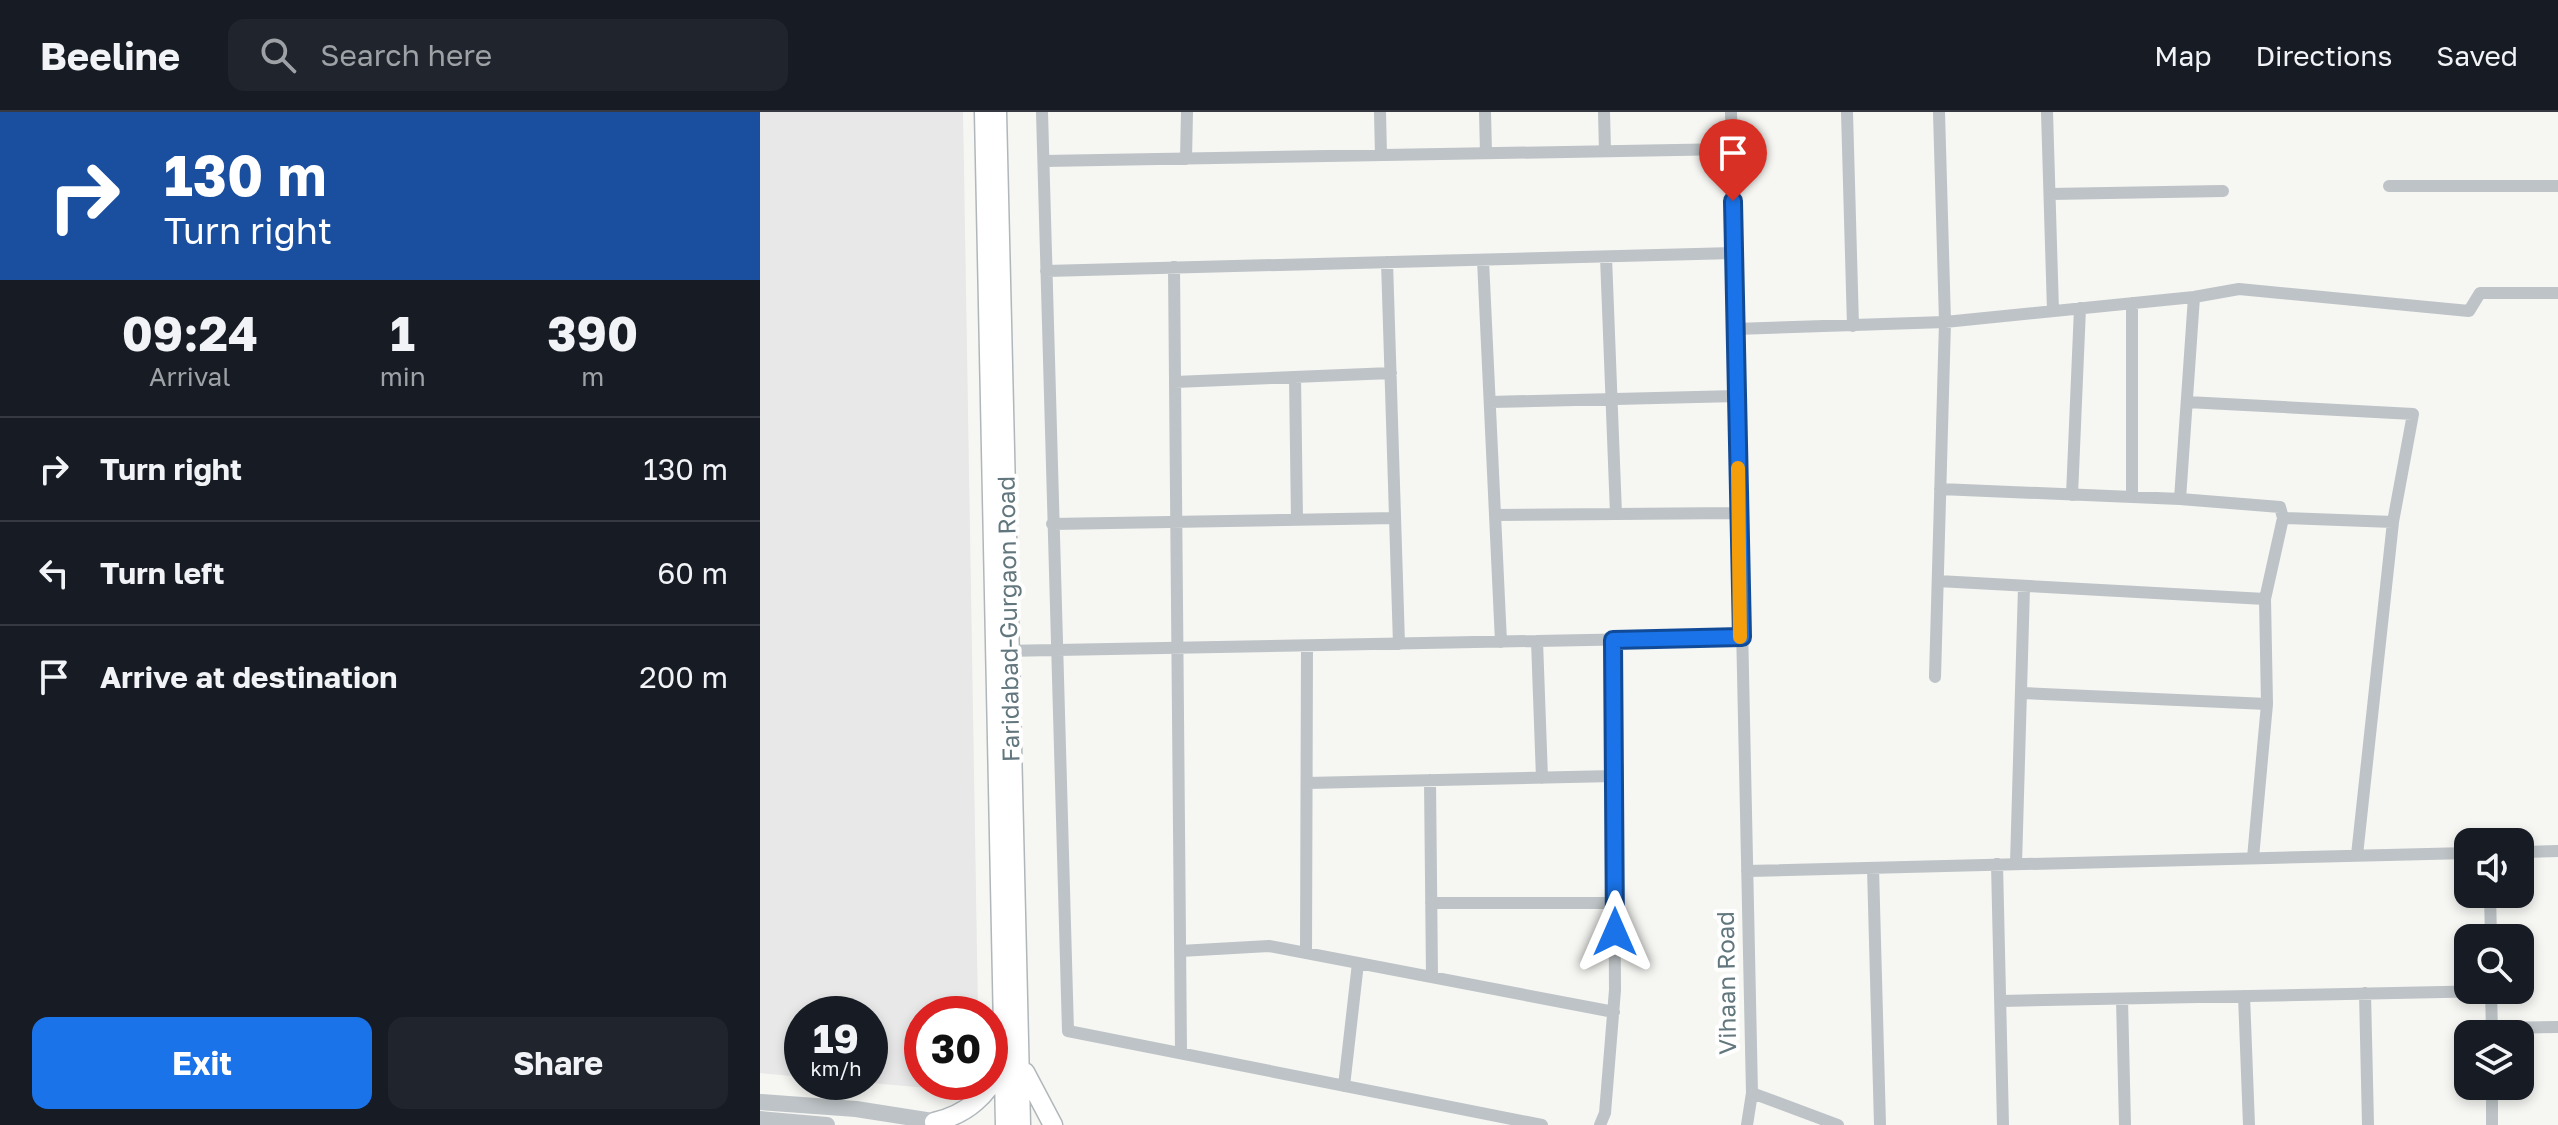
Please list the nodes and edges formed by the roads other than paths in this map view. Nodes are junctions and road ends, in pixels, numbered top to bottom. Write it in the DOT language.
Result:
graph roads {
  1 [pos="984,112"];
  2 [pos="997,112"];
  3 [pos="1042,112"];
  4 [pos="1187,112"];
  5 [pos="1380,112"];
  6 [pos="1485,112"];
  7 [pos="1604,112"];
  8 [pos="1731,112"];
  9 [pos="1847,112"];
  10 [pos="1939,112"];
  11 [pos="2047,112"];
  12 [pos="1732,149"];
  13 [pos="1605,151"];
  14 [pos="1486,153"];
  15 [pos="1381,155"];
  16 [pos="1186,159"];
  17 [pos="1044,161"];
  18 [pos="2389,186"];
  19 [pos="2558,186"];
  20 [pos="2223,191"];
  21 [pos="2050,194"];
  22 [pos="1734,253"];
  23 [pos="1606,257"];
  24 [pos="1483,260"];
  25 [pos="1387,262"];
  26 [pos="1174,267"];
  27 [pos="1046,271"];
  28 [pos="2558,293"];
  29 [pos="2194,297"];
  30 [pos="2132,303"];
  31 [pos="2080,308"];
  32 [pos="2053,311"];
  33 [pos="1945,322"];
  34 [pos="1853,326"];
  35 [pos="1735,329"];
  36 [pos="1391,373"];
  37 [pos="1295,377"];
  38 [pos="1175,382"];
  39 [pos="1737,396"];
  40 [pos="1612,399"];
  41 [pos="1490,402"];
  42 [pos="2187,402"];
  43 [pos="1940,489"];
  44 [pos="2072,495"];
  45 [pos="2132,497"];
  46 [pos="2180,499"];
  47 [pos="1739,513"];
  48 [pos="1616,514"];
  49 [pos="1495,515"];
  50 [pos="1395,518"];
  51 [pos="2283,518"];
  52 [pos="1297,520"];
  53 [pos="1176,522"];
  54 [pos="2393,522"];
  55 [pos="1052,524"];
  56 [pos="1938,581"];
  57 [pos="2024,587"];
  58 [pos="2265,599"];
  59 [pos="1742,637"];
  60 [pos="1613,640"];
  61 [pos="1537,641"];
  62 [pos="1501,642"];
  63 [pos="1399,644"];
  64 [pos="1307,646"];
  65 [pos="1177,648"];
  66 [pos="1002,651"];
  67 [pos="1055,651"];
  68 [pos="1935,677"];
  69 [pos="2022,693"];
  70 [pos="2267,704"];
  71 [pos="1614,776"];
  72 [pos="1542,778"];
  73 [pos="1430,780"];
  74 [pos="1307,783"];
  75 [pos="2558,851"];
  76 [pos="2534,852"];
  77 [pos="2454,853"];
  78 [pos="2357,855"];
  79 [pos="2253,858"];
  80 [pos="1997,864"];
  81 [pos="2016,864"];
  82 [pos="1873,868"];
  83 [pos="1747,871"];
  84 [pos="1431,903"];
  85 [pos="1615,903"];
  86 [pos="1180,951"];
  87 [pos="1306,953"];
  88 [pos="1358,963"];
  89 [pos="1432,977"];
  90 [pos="2454,991"];
  91 [pos="2365,993"];
  92 [pos="2244,996"];
  93 [pos="2122,999"];
  94 [pos="2001,1001"];
  95 [pos="1614,1012"];
  96 [pos="2558,1027"];
  97 [pos="2534,1028"];
  98 [pos="1181,1053"];
  99 [pos="1012,1062"];
  100 [pos="1344,1086"];
  101 [pos="1752,1093"];
  102 [pos="2492,1100"];
  103 [pos="760,1102"];
  104 [pos="760,1119"];
  105 [pos="934,1122"];
  106 [pos="827,1125"];
  107 [pos="954,1125"];
  108 [pos="1005,1125"];
  109 [pos="1021,1125"];
  110 [pos="1053,1125"];
  111 [pos="1542,1125"];
  112 [pos="1600,1125"];
  113 [pos="1747,1125"];
  114 [pos="1838,1125"];
  115 [pos="1880,1125"];
  116 [pos="2003,1125"];
  117 [pos="2125,1125"];
  118 [pos="2249,1125"];
  119 [pos="2368,1125"];
  120 [pos="2492,1125"];
  1 -- 66 [label="main road, Faridabad-Gurgaon Road"];
  2 -- 66 [label="main road, Faridabad-Gurgaon Road"];
  3 -- 17 [label="street"];
  4 -- 16 [label="street"];
  5 -- 15 [label="street"];
  6 -- 14 [label="street"];
  7 -- 13 [label="street"];
  8 -- 12 [label="street, Vihaan Road"];
  9 -- 34 [label="street"];
  10 -- 33 [label="street"];
  11 -- 21 [label="street"];
  12 -- 13 [label="street"];
  12 -- 22 [label="street, Vihaan Road"];
  13 -- 14 [label="street"];
  14 -- 15 [label="street"];
  15 -- 16 [label="street"];
  16 -- 17 [label="street"];
  17 -- 27 [label="street"];
  18 -- 19 [label="street"];
  20 -- 21 [label="street"];
  21 -- 32 [label="street"];
  22 -- 23 [label="street"];
  22 -- 35 [label="street, Vihaan Road"];
  23 -- 24 [label="street"];
  23 -- 40 [label="street"];
  24 -- 25 [label="street"];
  24 -- 41 [label="street"];
  25 -- 26 [label="street"];
  25 -- 36 [label="street"];
  26 -- 27 [label="street"];
  26 -- 38 [label="street"];
  27 -- 55 [label="street"];
  28 -- 29 [label="street"];
  29 -- 30 [label="street"];
  29 -- 42 [label="street"];
  30 -- 31 [label="street"];
  30 -- 45 [label="street"];
  31 -- 32 [label="street"];
  31 -- 44 [label="street"];
  32 -- 33 [label="street"];
  33 -- 34 [label="street"];
  33 -- 43 [label="street"];
  34 -- 35 [label="street"];
  35 -- 39 [label="street, Vihaan Road"];
  36 -- 37 [label="street"];
  36 -- 50 [label="street"];
  37 -- 38 [label="street"];
  37 -- 52 [label="street"];
  38 -- 53 [label="street"];
  39 -- 40 [label="street"];
  39 -- 47 [label="street, Vihaan Road"];
  40 -- 41 [label="street"];
  40 -- 48 [label="street"];
  41 -- 49 [label="street"];
  42 -- 46 [label="street"];
  42 -- 54 [label="street"];
  43 -- 44 [label="street"];
  43 -- 56 [label="street"];
  44 -- 45 [label="street"];
  45 -- 46 [label="street"];
  46 -- 51 [label="street"];
  47 -- 48 [label="street"];
  47 -- 59 [label="street, Vihaan Road"];
  48 -- 49 [label="street"];
  49 -- 62 [label="street"];
  50 -- 52 [label="street"];
  50 -- 63 [label="street"];
  51 -- 54 [label="street"];
  51 -- 58 [label="street"];
  52 -- 53 [label="street"];
  53 -- 55 [label="street"];
  53 -- 65 [label="street"];
  54 -- 78 [label="street"];
  55 -- 67 [label="street"];
  56 -- 57 [label="street"];
  56 -- 68 [label="street"];
  57 -- 58 [label="street"];
  57 -- 69 [label="street"];
  58 -- 70 [label="street"];
  59 -- 60 [label="street"];
  59 -- 83 [label="street, Vihaan Road"];
  60 -- 61 [label="street"];
  60 -- 71 [label="street"];
  61 -- 62 [label="street"];
  61 -- 72 [label="street"];
  62 -- 63 [label="street"];
  63 -- 64 [label="street"];
  64 -- 65 [label="street"];
  64 -- 74 [label="street"];
  65 -- 67 [label="street"];
  65 -- 86 [label="street"];
  66 -- 67 [label="street"];
  66 -- 99 [label="main road, Faridabad-Gurgaon Road"];
  67 -- 98 [label="street"];
  69 -- 70 [label="street"];
  69 -- 81 [label="street"];
  70 -- 79 [label="street"];
  71 -- 72 [label="street"];
  71 -- 85 [label="street"];
  72 -- 73 [label="street"];
  73 -- 74 [label="street"];
  73 -- 84 [label="street"];
  74 -- 87 [label="street"];
  75 -- 76 [label="street"];
  77 -- 78 [label="street"];
  78 -- 79 [label="street"];
  79 -- 81 [label="street"];
  80 -- 81 [label="street"];
  80 -- 82 [label="street"];
  80 -- 94 [label="street"];
  82 -- 83 [label="street"];
  82 -- 115 [label="street"];
  83 -- 101 [label="street, Vihaan Road"];
  84 -- 85 [label="street"];
  84 -- 89 [label="street"];
  85 -- 95 [label="street"];
  86 -- 87 [label="street"];
  86 -- 98 [label="street"];
  87 -- 88 [label="street"];
  88 -- 89 [label="street"];
  88 -- 100 [label="street"];
  89 -- 95 [label="street"];
  90 -- 91 [label="street"];
  91 -- 92 [label="street"];
  91 -- 119 [label="street"];
  92 -- 93 [label="street"];
  92 -- 118 [label="street"];
  93 -- 94 [label="street"];
  93 -- 117 [label="street"];
  94 -- 116 [label="street"];
  95 -- 112 [label="street"];
  96 -- 97 [label="street"];
  98 -- 100 [label="street"];
  99 -- 105 [label="main road"];
  99 -- 108 [label="main road, Faridabad-Gurgaon Road"];
  99 -- 109 [label="main road, Faridabad-Gurgaon Road"];
  99 -- 110 [label="main road"];
  100 -- 111 [label="street"];
  101 -- 113 [label="street, Vihaan Road"];
  101 -- 114 [label="street"];
  102 -- 120 [label="street"];
  103 -- 105 [label="street"];
  104 -- 106 [label="street"];
  105 -- 107 [label="street"];
}
